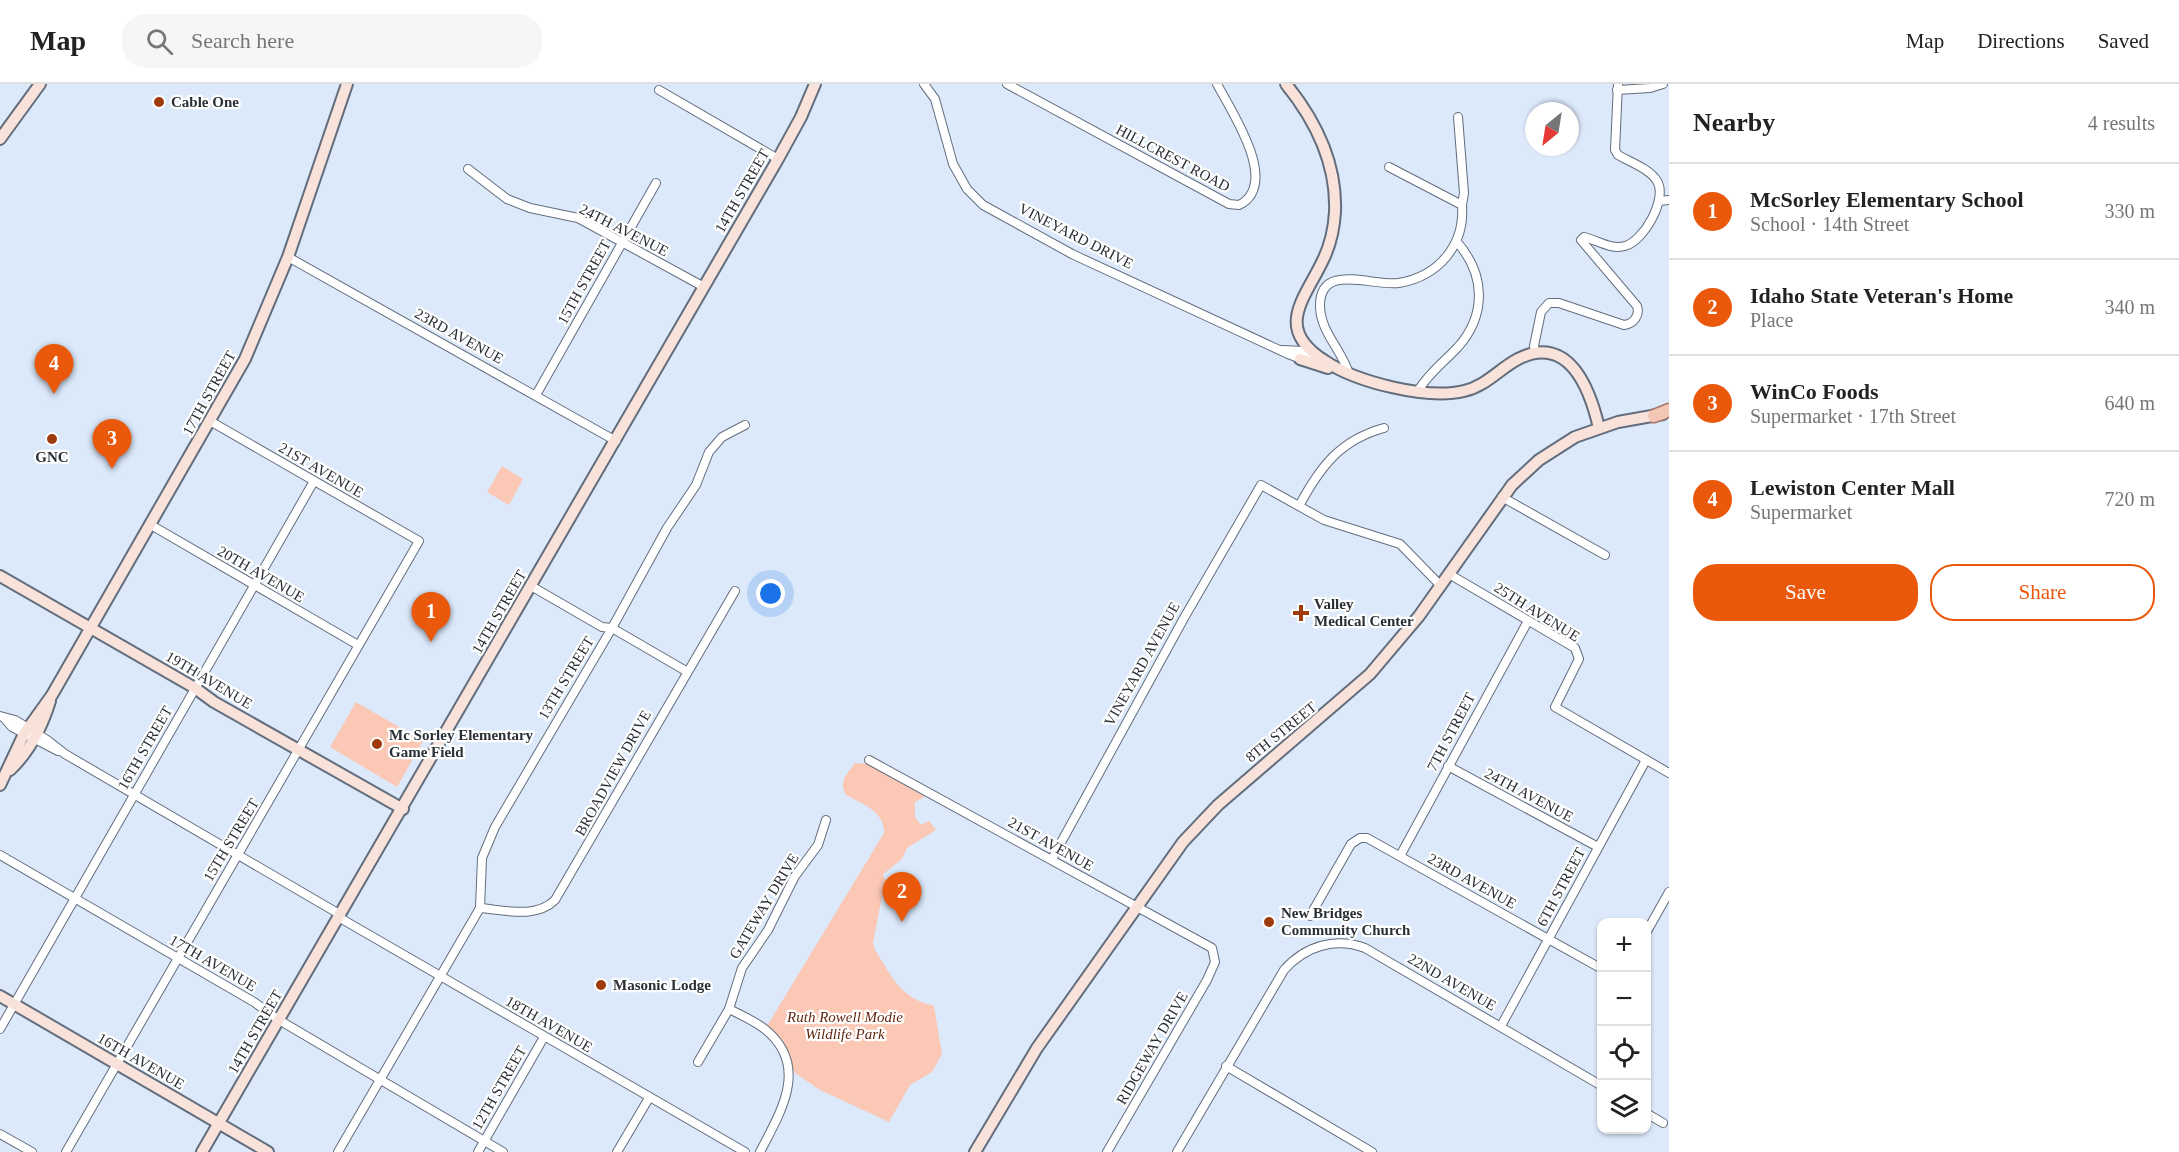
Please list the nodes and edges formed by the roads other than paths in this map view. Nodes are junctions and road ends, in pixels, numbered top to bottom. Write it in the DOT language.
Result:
graph roads {
  1 [pos="40,84"];
  2 [pos="347,84"];
  3 [pos="815,84"];
  4 [pos="924,84"];
  5 [pos="1007,84"];
  6 [pos="1217,84"];
  7 [pos="1286,84"];
  8 [pos="1663,84"];
  9 [pos="1618,87"];
  10 [pos="658,90"];
  11 [pos="1458,117"];
  12 [pos="0,139"];
  13 [pos="778,159"];
  14 [pos="1389,167"];
  15 [pos="468,169"];
  16 [pos="656,183"];
  17 [pos="1669,200"];
  18 [pos="1659,201"];
  19 [pos="1462,205"];
  20 [pos="622,242"];
  21 [pos="1457,242"];
  22 [pos="288,257"];
  23 [pos="704,287"];
  24 [pos="1310,349"];
  25 [pos="1281,350"];
  26 [pos="1535,352"];
  27 [pos="1300,359"];
  28 [pos="1349,374"];
  29 [pos="1418,391"];
  30 [pos="536,395"];
  31 [pos="1669,412"];
  32 [pos="1654,416"];
  33 [pos="210,422"];
  34 [pos="745,425"];
  35 [pos="1384,428"];
  36 [pos="1599,428"];
  37 [pos="616,441"];
  38 [pos="314,481"];
  39 [pos="1502,497"];
  40 [pos="1299,506"];
  41 [pos="151,525"];
  42 [pos="419,542"];
  43 [pos="1605,555"];
  44 [pos="1449,574"];
  45 [pos="0,576"];
  46 [pos="255,586"];
  47 [pos="531,586"];
  48 [pos="1441,586"];
  49 [pos="735,591"];
  50 [pos="1528,621"];
  51 [pos="90,628"];
  52 [pos="612,628"];
  53 [pos="358,645"];
  54 [pos="686,671"];
  55 [pos="195,688"];
  56 [pos="2,717"];
  57 [pos="30,734"];
  58 [pos="300,750"];
  59 [pos="869,760"];
  60 [pos="1646,760"];
  61 [pos="1448,766"];
  62 [pos="1669,773"];
  63 [pos="0,785"];
  64 [pos="134,795"];
  65 [pos="403,809"];
  66 [pos="826,820"];
  67 [pos="1598,847"];
  68 [pos="0,855"];
  69 [pos="238,855"];
  70 [pos="1400,856"];
  71 [pos="1052,859"];
  72 [pos="1669,892"];
  73 [pos="74,898"];
  74 [pos="1137,906"];
  75 [pos="480,908"];
  76 [pos="341,916"];
  77 [pos="1310,916"];
  78 [pos="1651,926"];
  79 [pos="1548,939"];
  80 [pos="1216,956"];
  81 [pos="176,958"];
  82 [pos="1597,966"];
  83 [pos="441,976"];
  84 [pos="0,996"];
  85 [pos="15,1005"];
  86 [pos="729,1009"];
  87 [pos="279,1020"];
  88 [pos="1501,1026"];
  89 [pos="0,1029"];
  90 [pos="544,1037"];
  91 [pos="698,1062"];
  92 [pos="117,1064"];
  93 [pos="1226,1066"];
  94 [pos="381,1080"];
  95 [pos="1597,1083"];
  96 [pos="649,1098"];
  97 [pos="1651,1116"];
  98 [pos="1663,1123"];
  99 [pos="219,1124"];
  100 [pos="0,1134"];
  101 [pos="484,1141"];
  102 [pos="32,1152"];
  103 [pos="66,1152"];
  104 [pos="202,1152"];
  105 [pos="268,1152"];
  106 [pos="338,1152"];
  107 [pos="478,1152"];
  108 [pos="503,1152"];
  109 [pos="617,1152"];
  110 [pos="745,1152"];
  111 [pos="759,1152"];
  112 [pos="975,1152"];
  113 [pos="1107,1152"];
  114 [pos="1177,1152"];
  115 [pos="1372,1152"];
  1 -- 12 [label="street"];
  2 -- 22 [label="street, 17TH STREET"];
  3 -- 13 [label="street, 14TH STREET"];
  4 -- 25 [label="street, VINEYARD DRIVE"];
  5 -- 6 [label="street, HILLCREST ROAD"];
  7 -- 24 [label="street"];
  8 -- 9 [label="street"];
  9 -- 18 [label="street"];
  10 -- 13 [label="street"];
  11 -- 19 [label="street"];
  13 -- 23 [label="street, 14TH STREET"];
  14 -- 19 [label="street"];
  15 -- 20 [label="street, 24TH AVENUE"];
  16 -- 20 [label="street, 15TH STREET"];
  17 -- 18 [label="street"];
  18 -- 26 [label="street"];
  19 -- 21 [label="street"];
  20 -- 23 [label="street, 24TH AVENUE"];
  20 -- 30 [label="street, 15TH STREET"];
  21 -- 28 [label="street"];
  21 -- 29 [label="street"];
  22 -- 30 [label="street, 23RD AVENUE"];
  22 -- 33 [label="street, 17TH STREET"];
  23 -- 37 [label="street, 14TH STREET"];
  24 -- 25 [label="street"];
  24 -- 27 [label="street"];
  24 -- 28 [label="street"];
  25 -- 27 [label="street, VINEYARD DRIVE"];
  26 -- 29 [label="street"];
  26 -- 36 [label="street"];
  27 -- 28 [label="street"];
  28 -- 29 [label="street"];
  30 -- 37 [label="street, 23RD AVENUE"];
  31 -- 32 [label="main road"];
  32 -- 36 [label="street, 8TH STREET"];
  33 -- 38 [label="street, 21ST AVENUE"];
  33 -- 41 [label="street, 17TH STREET"];
  34 -- 52 [label="street, 13TH STREET"];
  35 -- 40 [label="street"];
  36 -- 39 [label="street, 8TH STREET"];
  37 -- 47 [label="street, 14TH STREET"];
  38 -- 42 [label="street, 21ST AVENUE"];
  38 -- 46 [label="street, 16TH STREET"];
  39 -- 43 [label="street"];
  39 -- 44 [label="street, 8TH STREET"];
  40 -- 48 [label="street"];
  40 -- 71 [label="street, VINEYARD AVENUE"];
  41 -- 46 [label="street, 20TH AVENUE"];
  41 -- 51 [label="street, 17TH STREET"];
  42 -- 53 [label="street, 15TH STREET"];
  44 -- 48 [label="street, 8TH STREET"];
  44 -- 50 [label="street, 25TH AVENUE"];
  45 -- 51 [label="street, 19TH AVENUE"];
  46 -- 53 [label="street, 20TH AVENUE"];
  46 -- 55 [label="street, 16TH STREET"];
  47 -- 52 [label="street"];
  47 -- 65 [label="street, 14TH STREET"];
  48 -- 74 [label="street, 8TH STREET"];
  49 -- 54 [label="street, BROADVIEW DRIVE"];
  50 -- 60 [label="street, 25TH AVENUE"];
  50 -- 61 [label="street, 7TH STREET"];
  51 -- 55 [label="street, 19TH AVENUE"];
  51 -- 57 [label="street, 17TH STREET"];
  52 -- 54 [label="street"];
  52 -- 75 [label="street, 13TH STREET"];
  53 -- 58 [label="street, 15TH STREET"];
  54 -- 75 [label="street, BROADVIEW DRIVE"];
  55 -- 58 [label="street, 19TH AVENUE"];
  55 -- 64 [label="street, 16TH STREET"];
  56 -- 57 [label="street, 18TH AVENUE"];
  57 -- 63 [label="street, 17TH STREET"];
  57 -- 64 [label="street, 18TH AVENUE"];
  58 -- 65 [label="street, 19TH AVENUE"];
  58 -- 69 [label="street, 15TH STREET"];
  59 -- 71 [label="street, 21ST AVENUE"];
  60 -- 62 [label="street, 25TH AVENUE"];
  60 -- 67 [label="street, 6TH STREET"];
  61 -- 67 [label="street, 24TH AVENUE"];
  61 -- 70 [label="street, 7TH STREET"];
  64 -- 69 [label="street, 18TH AVENUE"];
  64 -- 73 [label="street, 16TH STREET"];
  65 -- 76 [label="street, 14TH STREET"];
  66 -- 86 [label="street, GATEWAY DRIVE"];
  67 -- 79 [label="street, 6TH STREET"];
  68 -- 73 [label="street, 17TH AVENUE"];
  69 -- 76 [label="street, 18TH AVENUE"];
  69 -- 81 [label="street, 15TH STREET"];
  70 -- 77 [label="street, 23RD AVENUE"];
  70 -- 79 [label="street, 23RD AVENUE"];
  71 -- 74 [label="street, 21ST AVENUE"];
  72 -- 78 [label="street"];
  73 -- 81 [label="street, 17TH AVENUE"];
  73 -- 85 [label="street, 16TH STREET"];
  74 -- 80 [label="street, 21ST AVENUE"];
  74 -- 112 [label="street, 8TH STREET"];
  75 -- 83 [label="street, 13TH STREET"];
  76 -- 83 [label="street, 18TH AVENUE"];
  76 -- 87 [label="street, 14TH STREET"];
  79 -- 82 [label="street, 23RD AVENUE"];
  79 -- 88 [label="street, 6TH STREET"];
  80 -- 113 [label="street, RIDGEWAY DRIVE"];
  81 -- 87 [label="street, 17TH AVENUE"];
  81 -- 92 [label="street, 15TH STREET"];
  83 -- 90 [label="street, 18TH AVENUE"];
  83 -- 94 [label="street, 13TH STREET"];
  84 -- 85 [label="street, 16TH AVENUE"];
  85 -- 89 [label="street, 16TH STREET"];
  85 -- 92 [label="street, 16TH AVENUE"];
  86 -- 91 [label="street, GATEWAY DRIVE"];
  86 -- 111 [label="street"];
  87 -- 94 [label="street, 17TH AVENUE"];
  87 -- 99 [label="street, 14TH STREET"];
  88 -- 93 [label="street, 22ND AVENUE"];
  88 -- 95 [label="street, 22ND AVENUE"];
  90 -- 96 [label="street, 18TH AVENUE"];
  90 -- 101 [label="street, 12TH STREET"];
  92 -- 99 [label="street, 16TH AVENUE"];
  92 -- 103 [label="street, 15TH STREET"];
  93 -- 114 [label="street"];
  93 -- 115 [label="street"];
  94 -- 101 [label="street, 17TH AVENUE"];
  94 -- 106 [label="street, 13TH STREET"];
  96 -- 109 [label="street"];
  96 -- 110 [label="street, 18TH AVENUE"];
  97 -- 98 [label="street"];
  99 -- 104 [label="street, 14TH STREET"];
  99 -- 105 [label="street, 16TH AVENUE"];
  100 -- 102 [label="street"];
  101 -- 107 [label="street, 12TH STREET"];
  101 -- 108 [label="street, 17TH AVENUE"];
}
